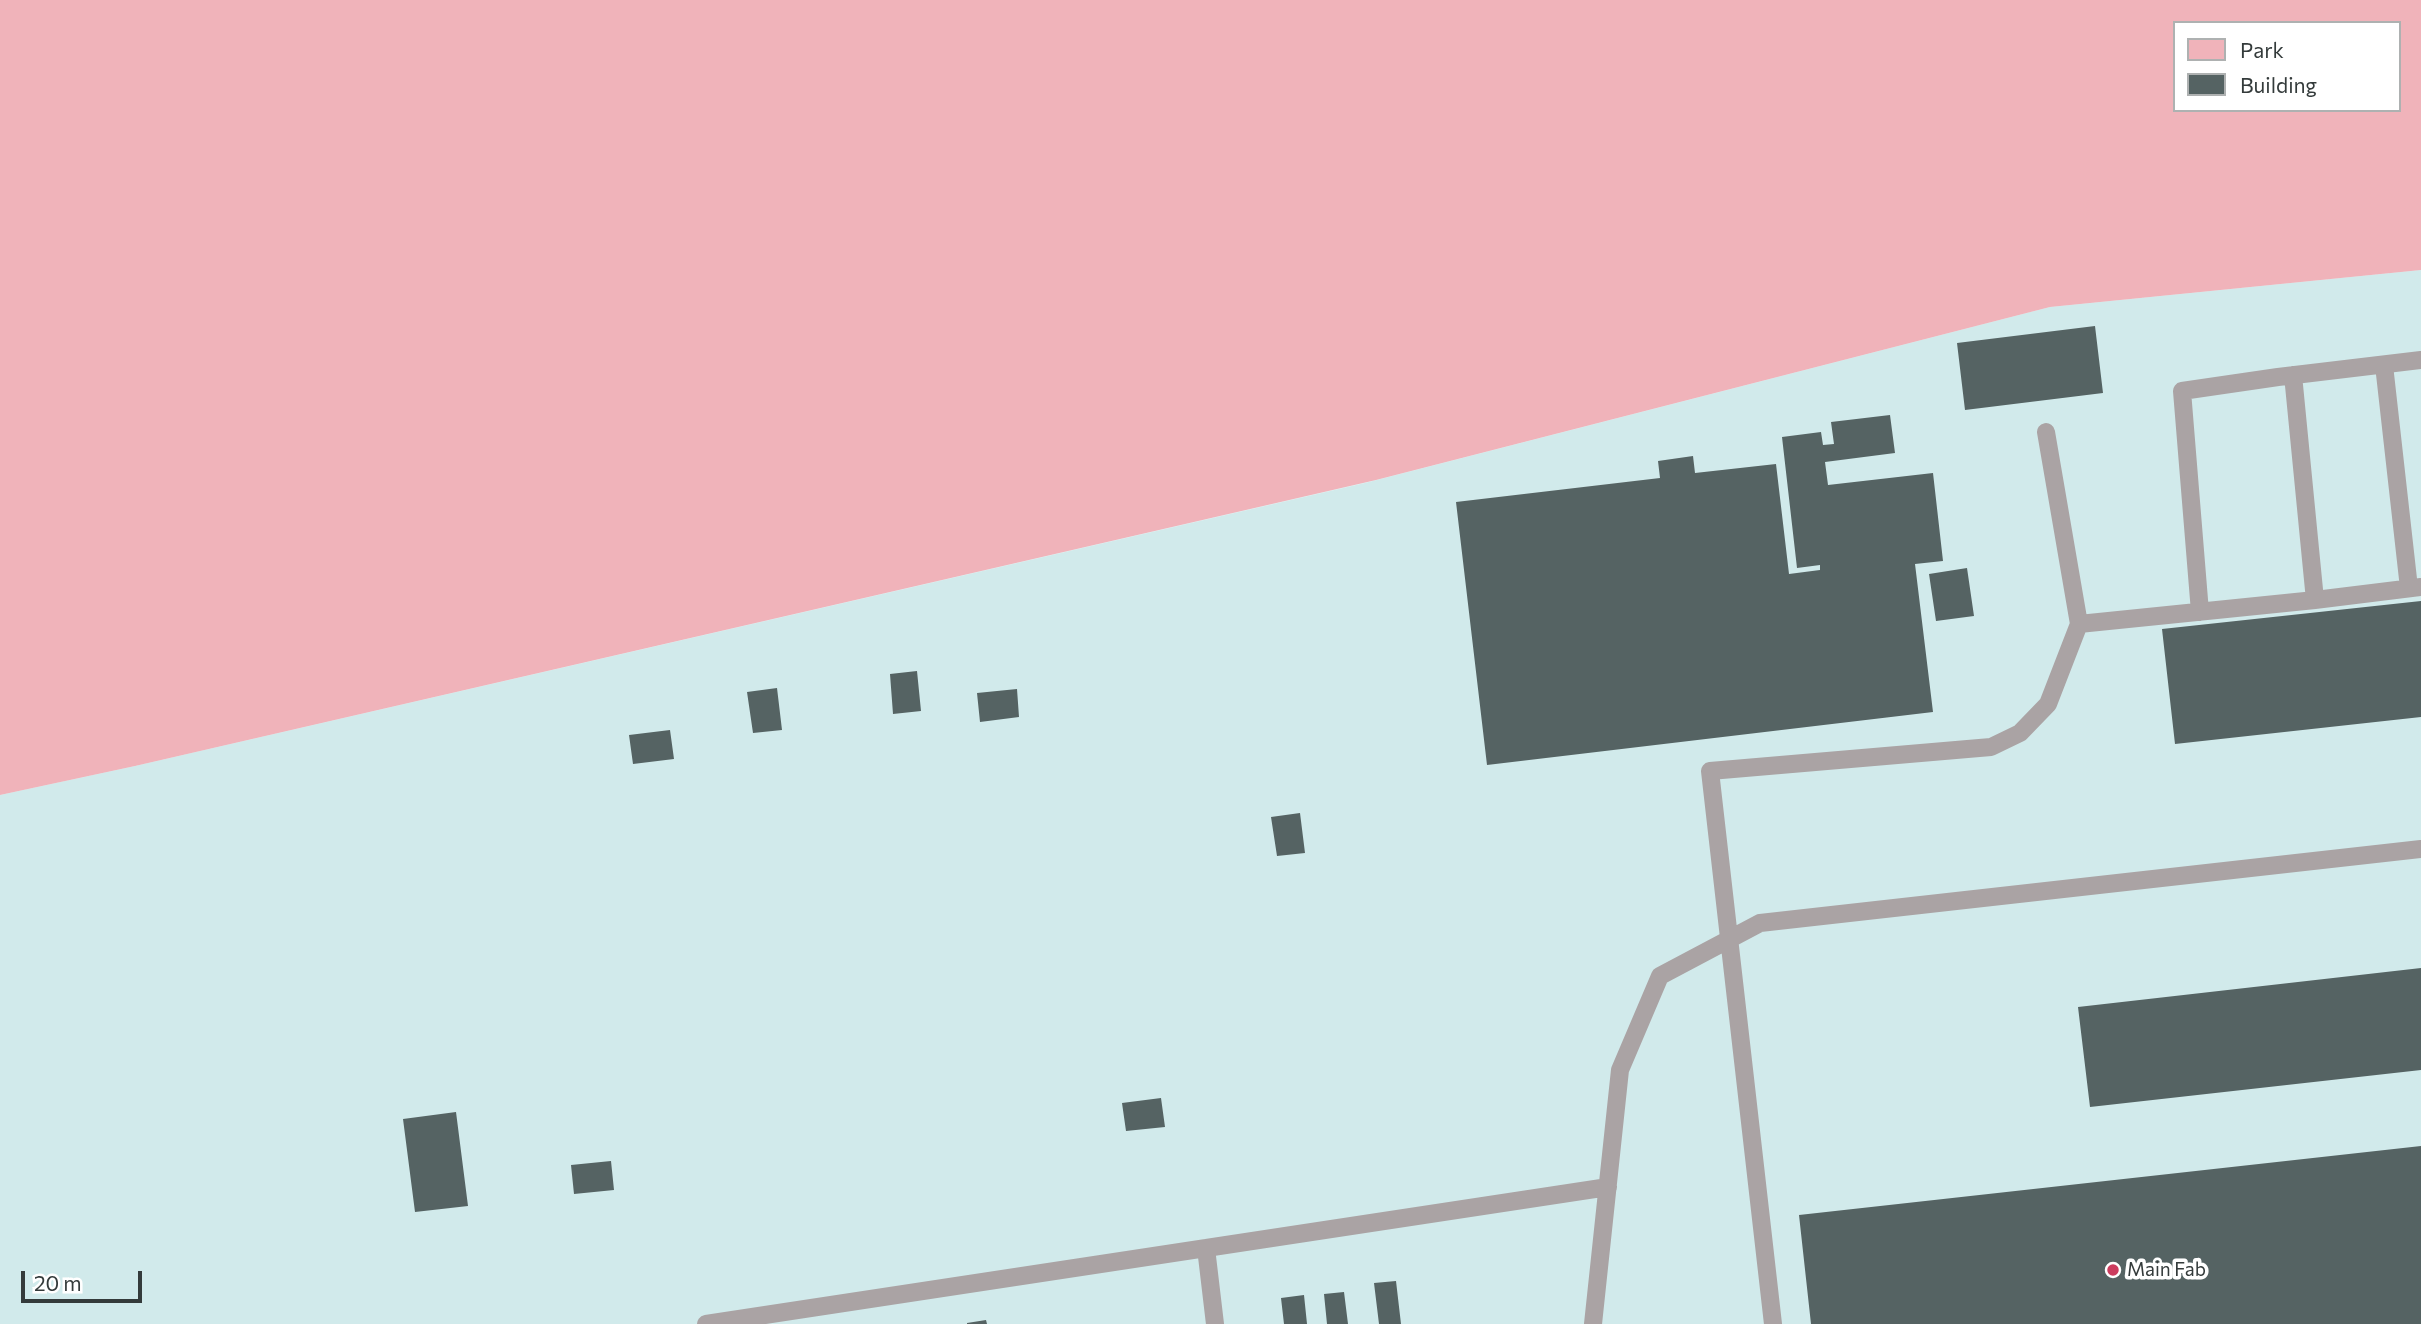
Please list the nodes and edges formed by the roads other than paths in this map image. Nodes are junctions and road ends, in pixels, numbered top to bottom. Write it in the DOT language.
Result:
graph roads {
  1 [pos="2421,360"];
  2 [pos="2384,365"];
  3 [pos="2293,375"];
  4 [pos="2046,432"];
  5 [pos="2415,587"];
  6 [pos="2315,600"];
  7 [pos="2200,612"];
  8 [pos="2079,624"];
  9 [pos="2421,849"];
  10 [pos="1729,939"];
  11 [pos="1608,1187"];
  12 [pos="1206,1248"];
  13 [pos="706,1324"];
  14 [pos="1215,1324"];
  15 [pos="1593,1324"];
  16 [pos="1773,1324"];
  1 -- 2 [label="lane"];
  2 -- 3 [label="lane"];
  2 -- 5 [label="lane"];
  3 -- 6 [label="lane"];
  3 -- 7 [label="lane"];
  4 -- 8 [label="lane"];
  5 -- 6 [label="lane"];
  6 -- 7 [label="lane"];
  7 -- 8 [label="lane"];
  8 -- 10 [label="lane"];
  9 -- 10 [label="lane"];
  10 -- 11 [label="lane"];
  10 -- 16 [label="lane"];
  11 -- 12 [label="lane"];
  11 -- 15 [label="lane"];
  12 -- 13 [label="lane"];
  12 -- 14 [label="lane"];
}
